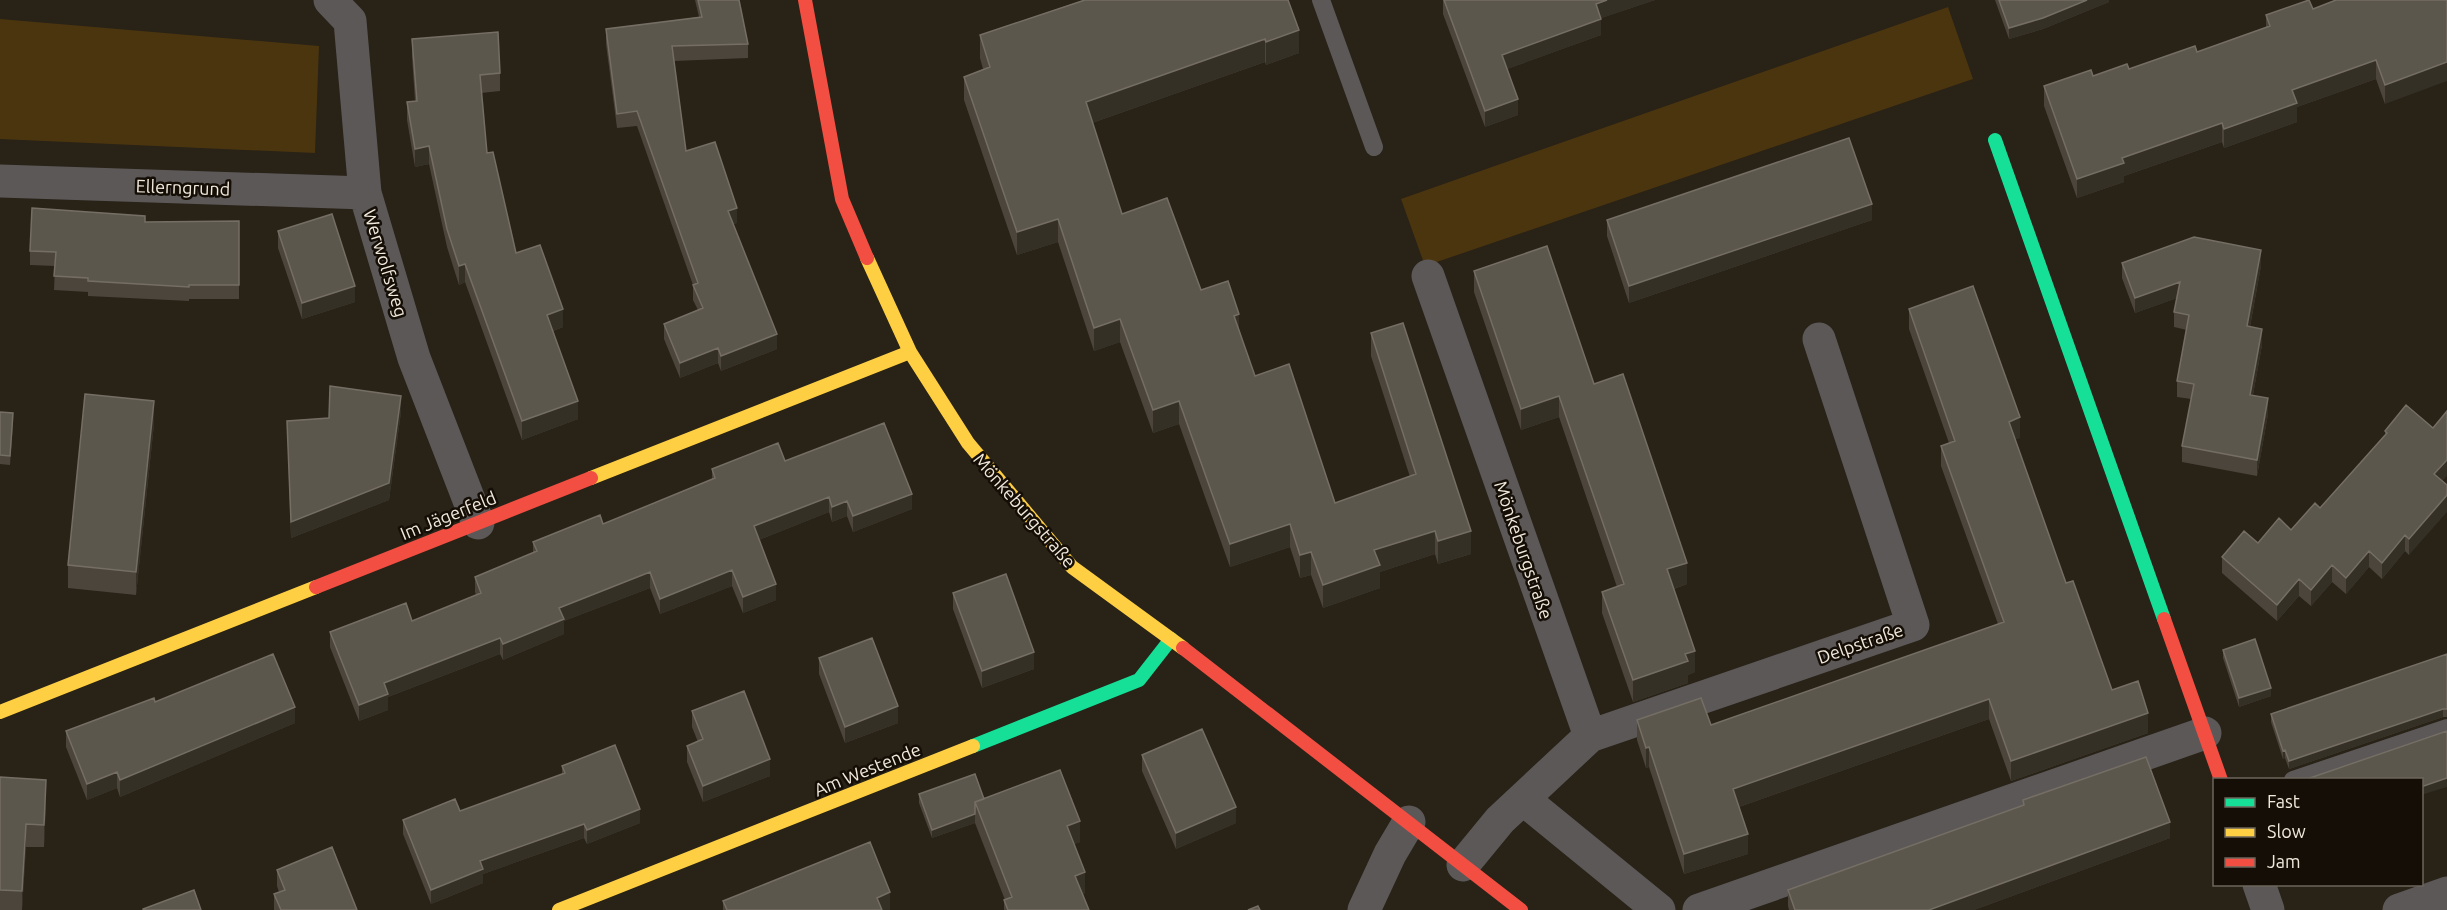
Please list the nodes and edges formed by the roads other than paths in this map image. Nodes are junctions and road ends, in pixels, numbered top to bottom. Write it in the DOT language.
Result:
graph roads {
  1 [pos="330,0"];
  2 [pos="806,0"];
  3 [pos="1321,0"];
  4 [pos="1995,140"];
  5 [pos="1374,147"];
  6 [pos="0,181"];
  7 [pos="365,193"];
  8 [pos="1428,276"];
  9 [pos="1819,339"];
  10 [pos="910,352"];
  11 [pos="478,523"];
  12 [pos="1171,639"];
  13 [pos="0,712"];
  14 [pos="2447,728"];
  15 [pos="2205,733"];
  16 [pos="1590,736"];
  17 [pos="2220,778"];
  18 [pos="2299,778"];
  19 [pos="1523,799"];
  20 [pos="1409,822"];
  21 [pos="1463,865"];
  22 [pos="2259,886"];
  23 [pos="2447,893"];
  24 [pos="559,910"];
  25 [pos="1364,910"];
  26 [pos="1521,910"];
  27 [pos="1659,910"];
  28 [pos="1699,910"];
  29 [pos="2268,910"];
  30 [pos="2399,910"];
  1 -- 7 [label="street, Werwolfsweg"];
  2 -- 10 [label="street, Mönkeburgstraße"];
  3 -- 5 [label="lane"];
  4 -- 15 [label="street"];
  6 -- 7 [label="street, Ellerngrund"];
  7 -- 11 [label="street, Werwolfsweg"];
  8 -- 16 [label="street, Mönkeburgstraße"];
  9 -- 16 [label="street, Delpstraße"];
  10 -- 11 [label="street, Im Jägerfeld"];
  10 -- 12 [label="street, Mönkeburgstraße"];
  11 -- 13 [label="street, Im Jägerfeld"];
  12 -- 20 [label="street, Mönkeburgstraße"];
  12 -- 24 [label="street, Am Westende"];
  14 -- 18 [label="lane"];
  15 -- 17 [label="street"];
  15 -- 28 [label="street"];
  16 -- 19 [label="street"];
  19 -- 21 [label="street"];
  19 -- 27 [label="street"];
  20 -- 21 [label="street, Mönkeburgstraße"];
  20 -- 25 [label="street"];
  21 -- 26 [label="street, Mönkeburgstraße"];
  22 -- 29 [label="street"];
  23 -- 30 [label="street"];
}
